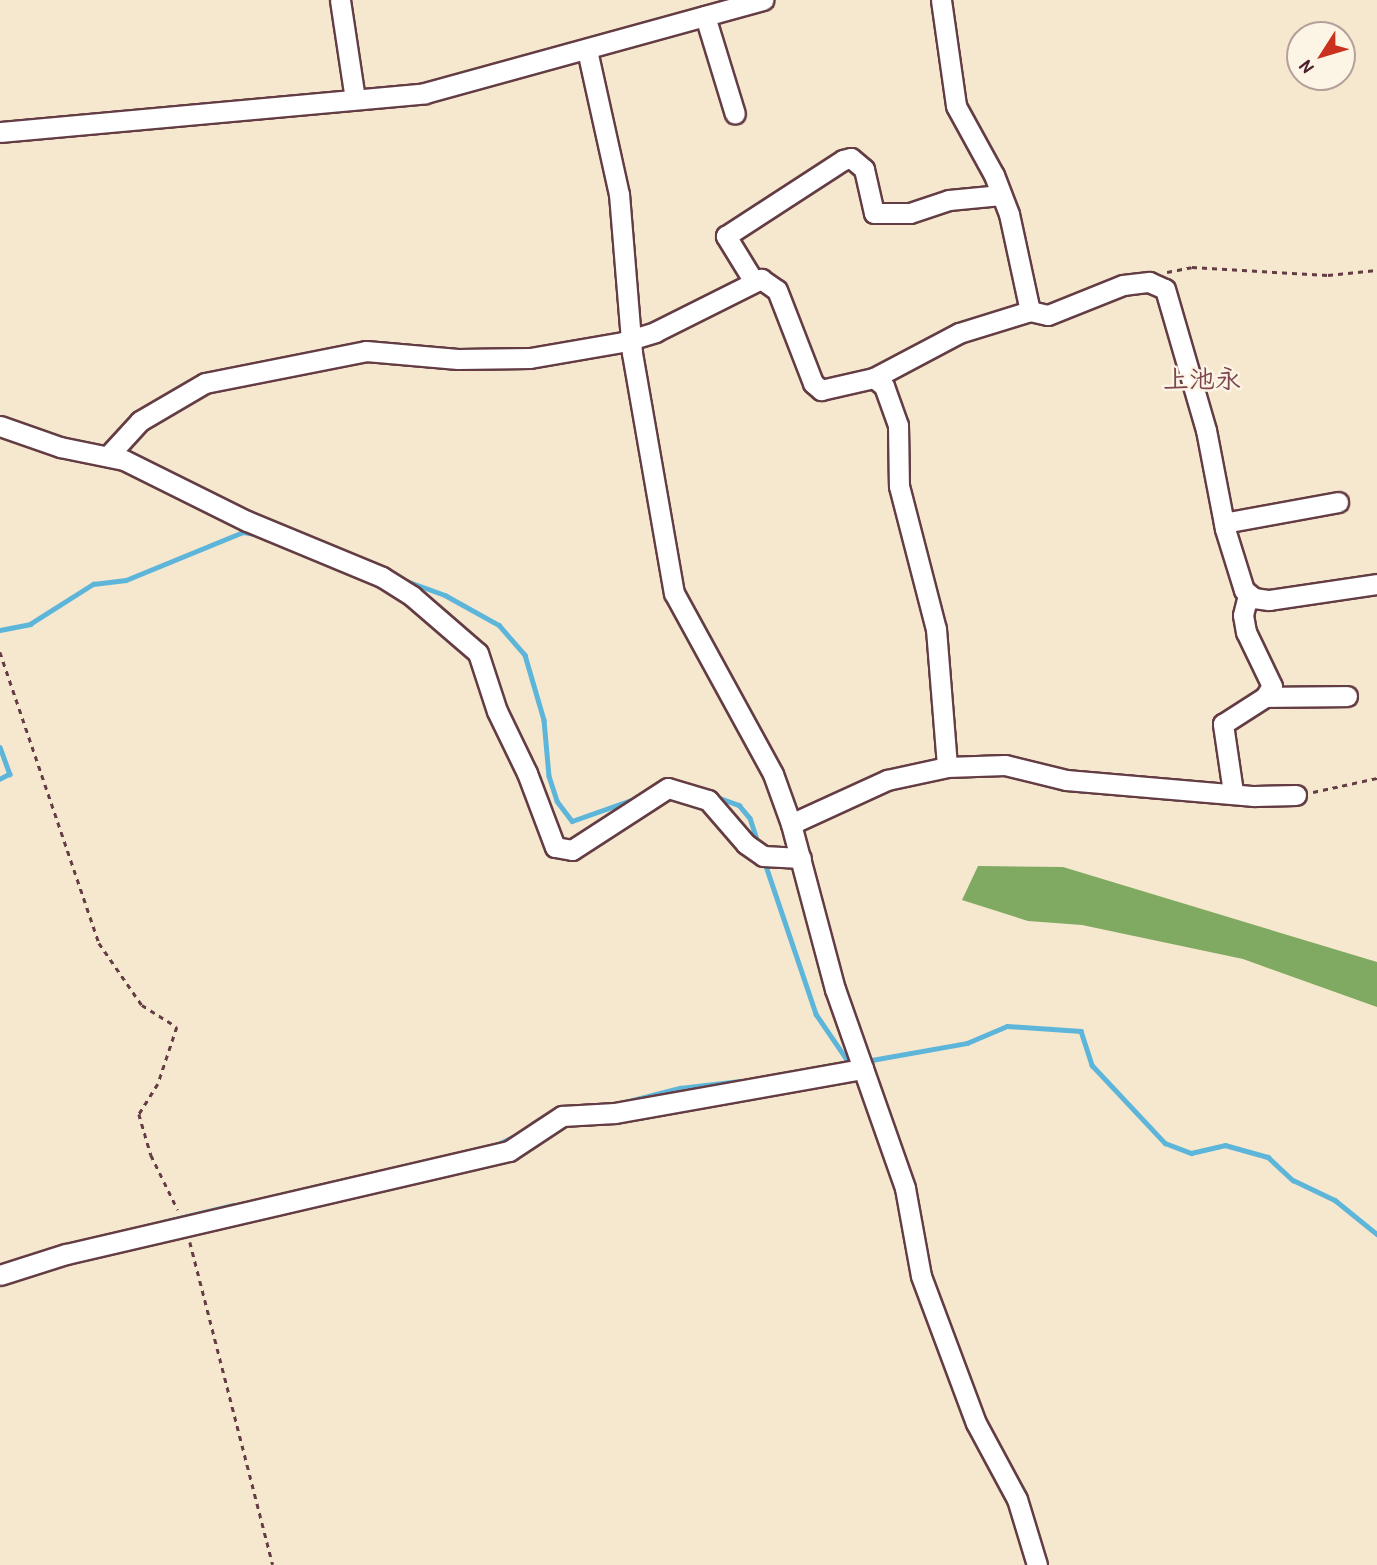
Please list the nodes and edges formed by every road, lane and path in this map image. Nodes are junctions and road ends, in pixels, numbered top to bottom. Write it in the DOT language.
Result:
graph roads {
  1 [pos="340,0"];
  2 [pos="763,0"];
  3 [pos="941,0"];
  4 [pos="705,16"];
  5 [pos="587,50"];
  6 [pos="355,99"];
  7 [pos="735,114"];
  8 [pos="0,132"];
  9 [pos="1001,195"];
  10 [pos="1377,270"];
  11 [pos="754,280"];
  12 [pos="1154,283"];
  13 [pos="1030,311"];
  14 [pos="631,340"];
  15 [pos="874,378"];
  16 [pos="0,426"];
  17 [pos="108,456"];
  18 [pos="1338,502"];
  19 [pos="1224,523"];
  20 [pos="1377,584"];
  21 [pos="1248,595"];
  22 [pos="0,652"];
  23 [pos="1347,696"];
  24 [pos="1265,697"];
  25 [pos="947,767"];
  26 [pos="1377,778"];
  27 [pos="1233,792"];
  28 [pos="1296,795"];
  29 [pos="792,824"];
  30 [pos="801,858"];
  31 [pos="863,1069"];
  32 [pos="186,1225"];
  33 [pos="0,1275"];
  34 [pos="273,1565"];
  35 [pos="1037,1565"];
  1 -- 6 [label="street"];
  2 -- 4 [label="street"];
  3 -- 9 [label="street"];
  4 -- 5 [label="street"];
  4 -- 7 [label="street"];
  5 -- 6 [label="street"];
  5 -- 14 [label="street"];
  6 -- 8 [label="street"];
  9 -- 11 [label="street"];
  9 -- 13 [label="street"];
  10 -- 12 [label="path"];
  11 -- 14 [label="street"];
  11 -- 15 [label="street"];
  12 -- 13 [label="street"];
  12 -- 19 [label="street"];
  13 -- 15 [label="street"];
  14 -- 17 [label="street"];
  14 -- 29 [label="street"];
  15 -- 25 [label="street"];
  16 -- 17 [label="street"];
  17 -- 30 [label="street"];
  18 -- 19 [label="street"];
  19 -- 21 [label="street"];
  20 -- 21 [label="street"];
  21 -- 24 [label="street"];
  22 -- 32 [label="path"];
  23 -- 24 [label="street"];
  24 -- 27 [label="street"];
  25 -- 27 [label="street"];
  25 -- 29 [label="street"];
  26 -- 28 [label="path"];
  27 -- 28 [label="street"];
  29 -- 30 [label="street"];
  30 -- 31 [label="street"];
  31 -- 32 [label="street"];
  31 -- 35 [label="street"];
  32 -- 33 [label="street"];
  32 -- 34 [label="path"];
}
